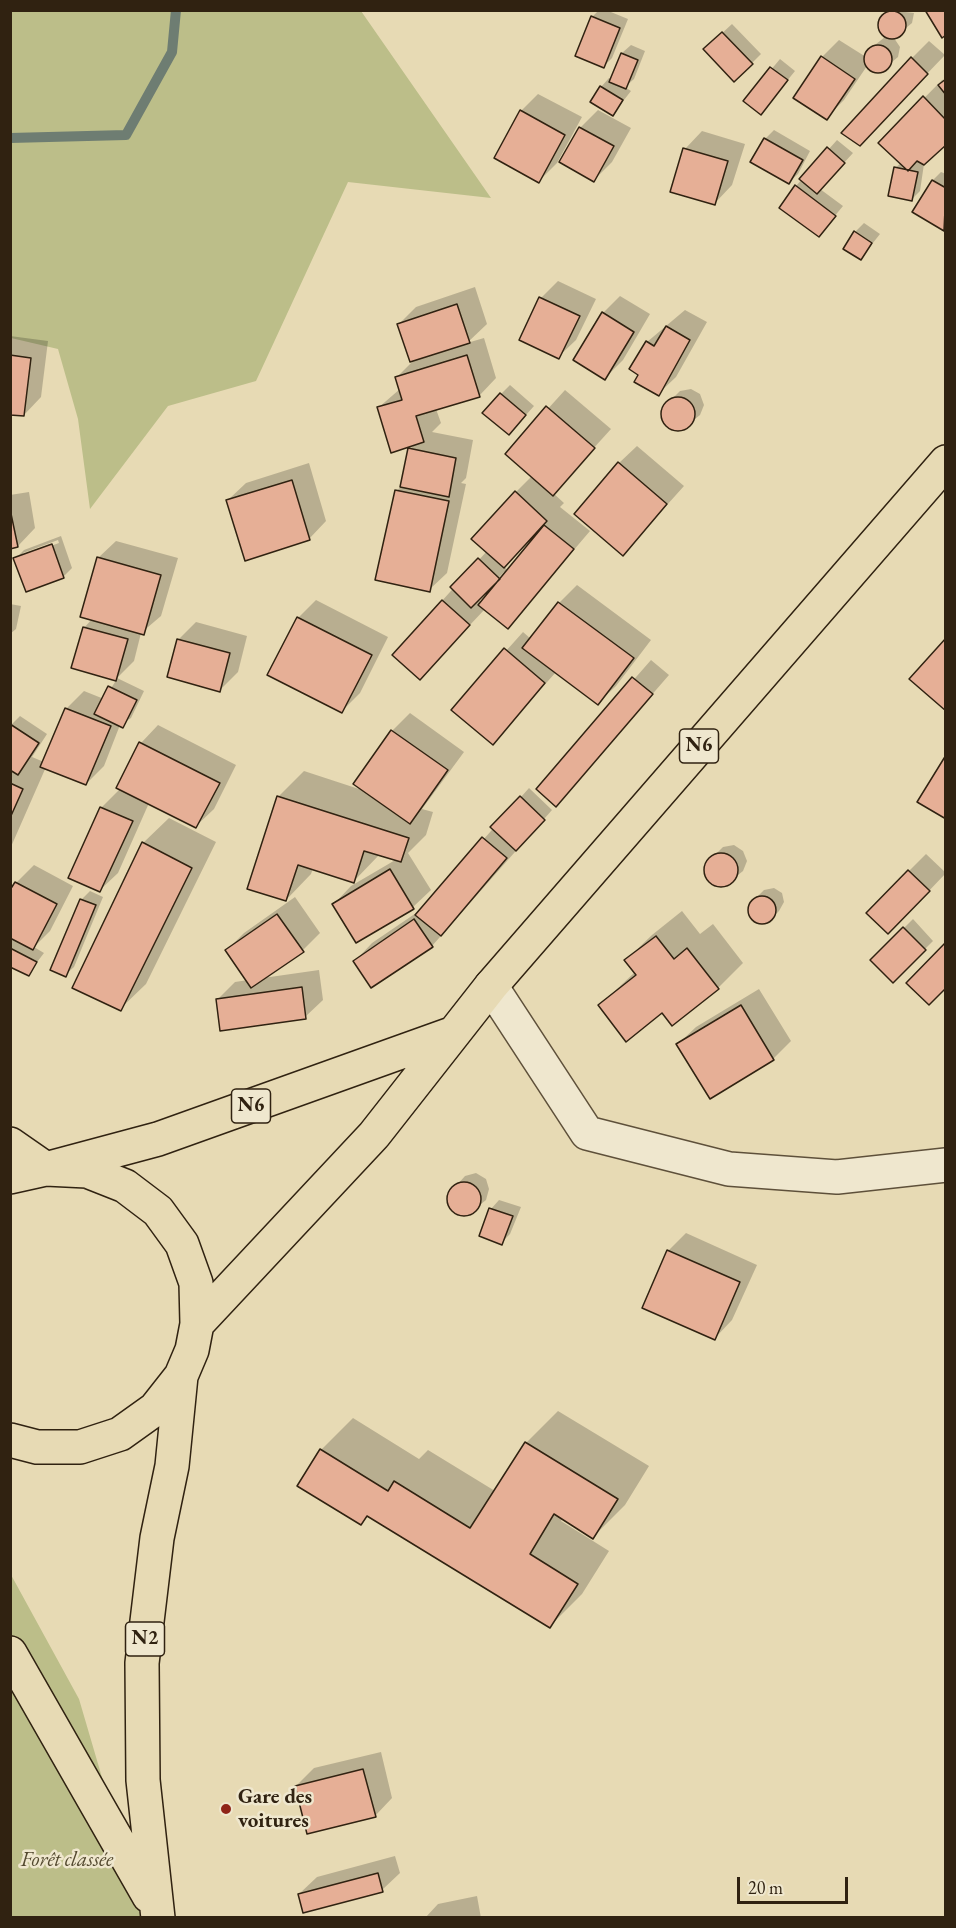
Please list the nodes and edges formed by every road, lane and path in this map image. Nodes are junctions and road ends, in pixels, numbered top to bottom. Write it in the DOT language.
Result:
graph roads {
  1 [pos="945,462"];
  2 [pos="491,986"];
  3 [pos="454,1033"];
  4 [pos="10,1144"];
  5 [pos="945,1165"];
  6 [pos="46,1169"];
  7 [pos="10,1177"];
  8 [pos="197,1324"];
  9 [pos="181,1376"];
  10 [pos="10,1440"];
  11 [pos="10,1653"];
  12 [pos="156,1911"];
  1 -- 2 [label="highway, N6"];
  2 -- 3 [label="highway, N6"];
  2 -- 5 [label="street"];
  3 -- 6 [label="highway, N6"];
  3 -- 8 [label="highway, N6"];
  4 -- 6 [label="highway"];
  6 -- 7 [label="highway"];
  6 -- 8 [label="highway"];
  8 -- 9 [label="highway"];
  9 -- 10 [label="highway"];
  9 -- 12 [label="highway, N2"];
  11 -- 12 [label="highway, N2"];
}
